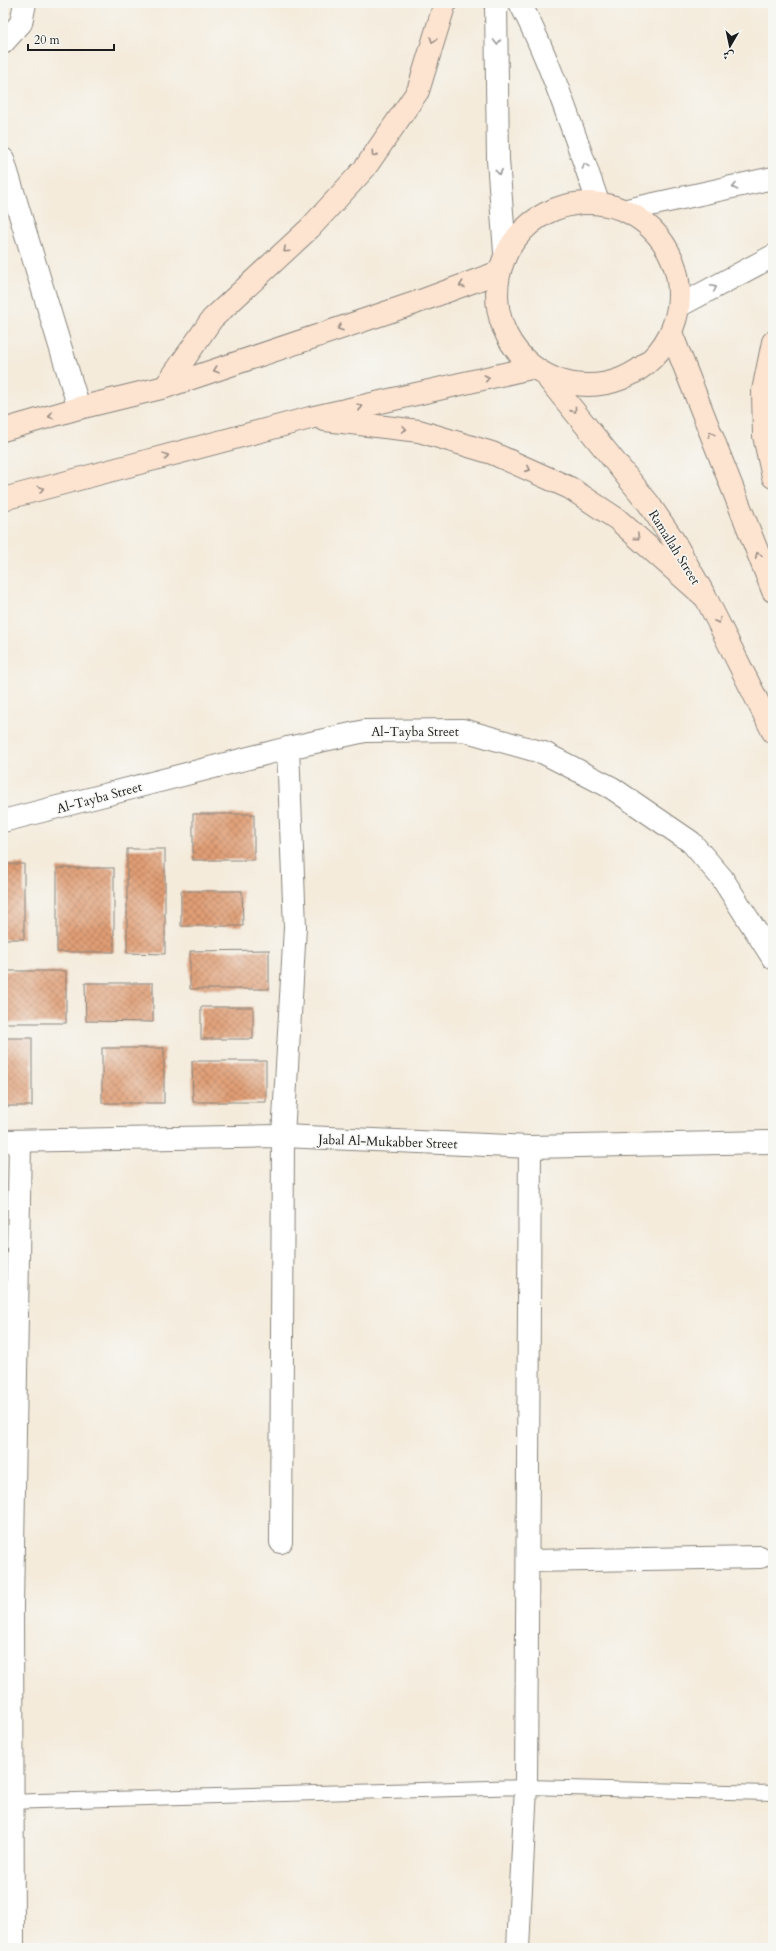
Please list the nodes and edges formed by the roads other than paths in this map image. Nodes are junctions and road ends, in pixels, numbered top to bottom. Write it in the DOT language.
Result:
graph roads {
  1 [pos="25,3"];
  2 [pos="445,3"];
  3 [pos="496,3"];
  4 [pos="520,3"];
  5 [pos="3,43"];
  6 [pos="3,159"];
  7 [pos="773,178"];
  8 [pos="598,202"];
  9 [pos="628,210"];
  10 [pos="773,256"];
  11 [pos="502,262"];
  12 [pos="679,306"];
  13 [pos="672,334"];
  14 [pos="773,342"];
  15 [pos="531,368"];
  16 [pos="549,380"];
  17 [pos="165,387"];
  18 [pos="79,408"];
  19 [pos="310,418"];
  20 [pos="3,430"];
  21 [pos="773,476"];
  22 [pos="3,499"];
  23 [pos="773,591"];
  24 [pos="706,598"];
  25 [pos="773,732"];
  26 [pos="288,748"];
  27 [pos="3,821"];
  28 [pos="773,958"];
  29 [pos="283,1136"];
  30 [pos="12,1141"];
  31 [pos="773,1142"];
  32 [pos="530,1147"];
  33 [pos="281,1542"];
  34 [pos="760,1556"];
  35 [pos="529,1561"];
  36 [pos="7,1605"];
  37 [pos="526,1787"];
  38 [pos="773,1792"];
  39 [pos="8,1802"];
  40 [pos="13,1948"];
  41 [pos="518,1948"];
  1 -- 5 [label="street"];
  2 -- 17 [label="main road, one-way"];
  3 -- 11 [label="street, one-way"];
  8 -- 4 [label="street, one-way"];
  6 -- 18 [label="street"];
  7 -- 9 [label="street, one-way"];
  8 -- 9 [label="main road"];
  8 -- 11 [label="main road"];
  9 -- 12 [label="main road"];
  12 -- 10 [label="street, one-way"];
  11 -- 15 [label="main road"];
  11 -- 17 [label="main road, one-way"];
  12 -- 13 [label="main road"];
  13 -- 16 [label="main road"];
  23 -- 13 [label="main road, one-way"];
  14 -- 21 [label="main road"];
  15 -- 16 [label="main road"];
  19 -- 15 [label="main road, one-way"];
  16 -- 24 [label="main road, Ramallah Street, one-way"];
  17 -- 18 [label="main road"];
  18 -- 20 [label="main road, one-way"];
  22 -- 19 [label="main road, one-way"];
  19 -- 24 [label="main road, one-way"];
  24 -- 25 [label="main road, Ramallah Street, one-way"];
  26 -- 27 [label="street, Al-Tayba Street"];
  26 -- 28 [label="street, Al-Tayba Street"];
  26 -- 29 [label="street"];
  29 -- 30 [label="street, Jabal Al-Mukabber Street"];
  29 -- 32 [label="street, Jabal Al-Mukabber Street"];
  29 -- 33 [label="street"];
  30 -- 36 [label="street"];
  31 -- 32 [label="street, Jabal Al-Mukabber Street"];
  32 -- 35 [label="street"];
  34 -- 35 [label="street"];
  35 -- 37 [label="street"];
  36 -- 39 [label="street"];
  37 -- 38 [label="lane"];
  37 -- 39 [label="lane"];
  37 -- 41 [label="street"];
  39 -- 40 [label="street"];
}
